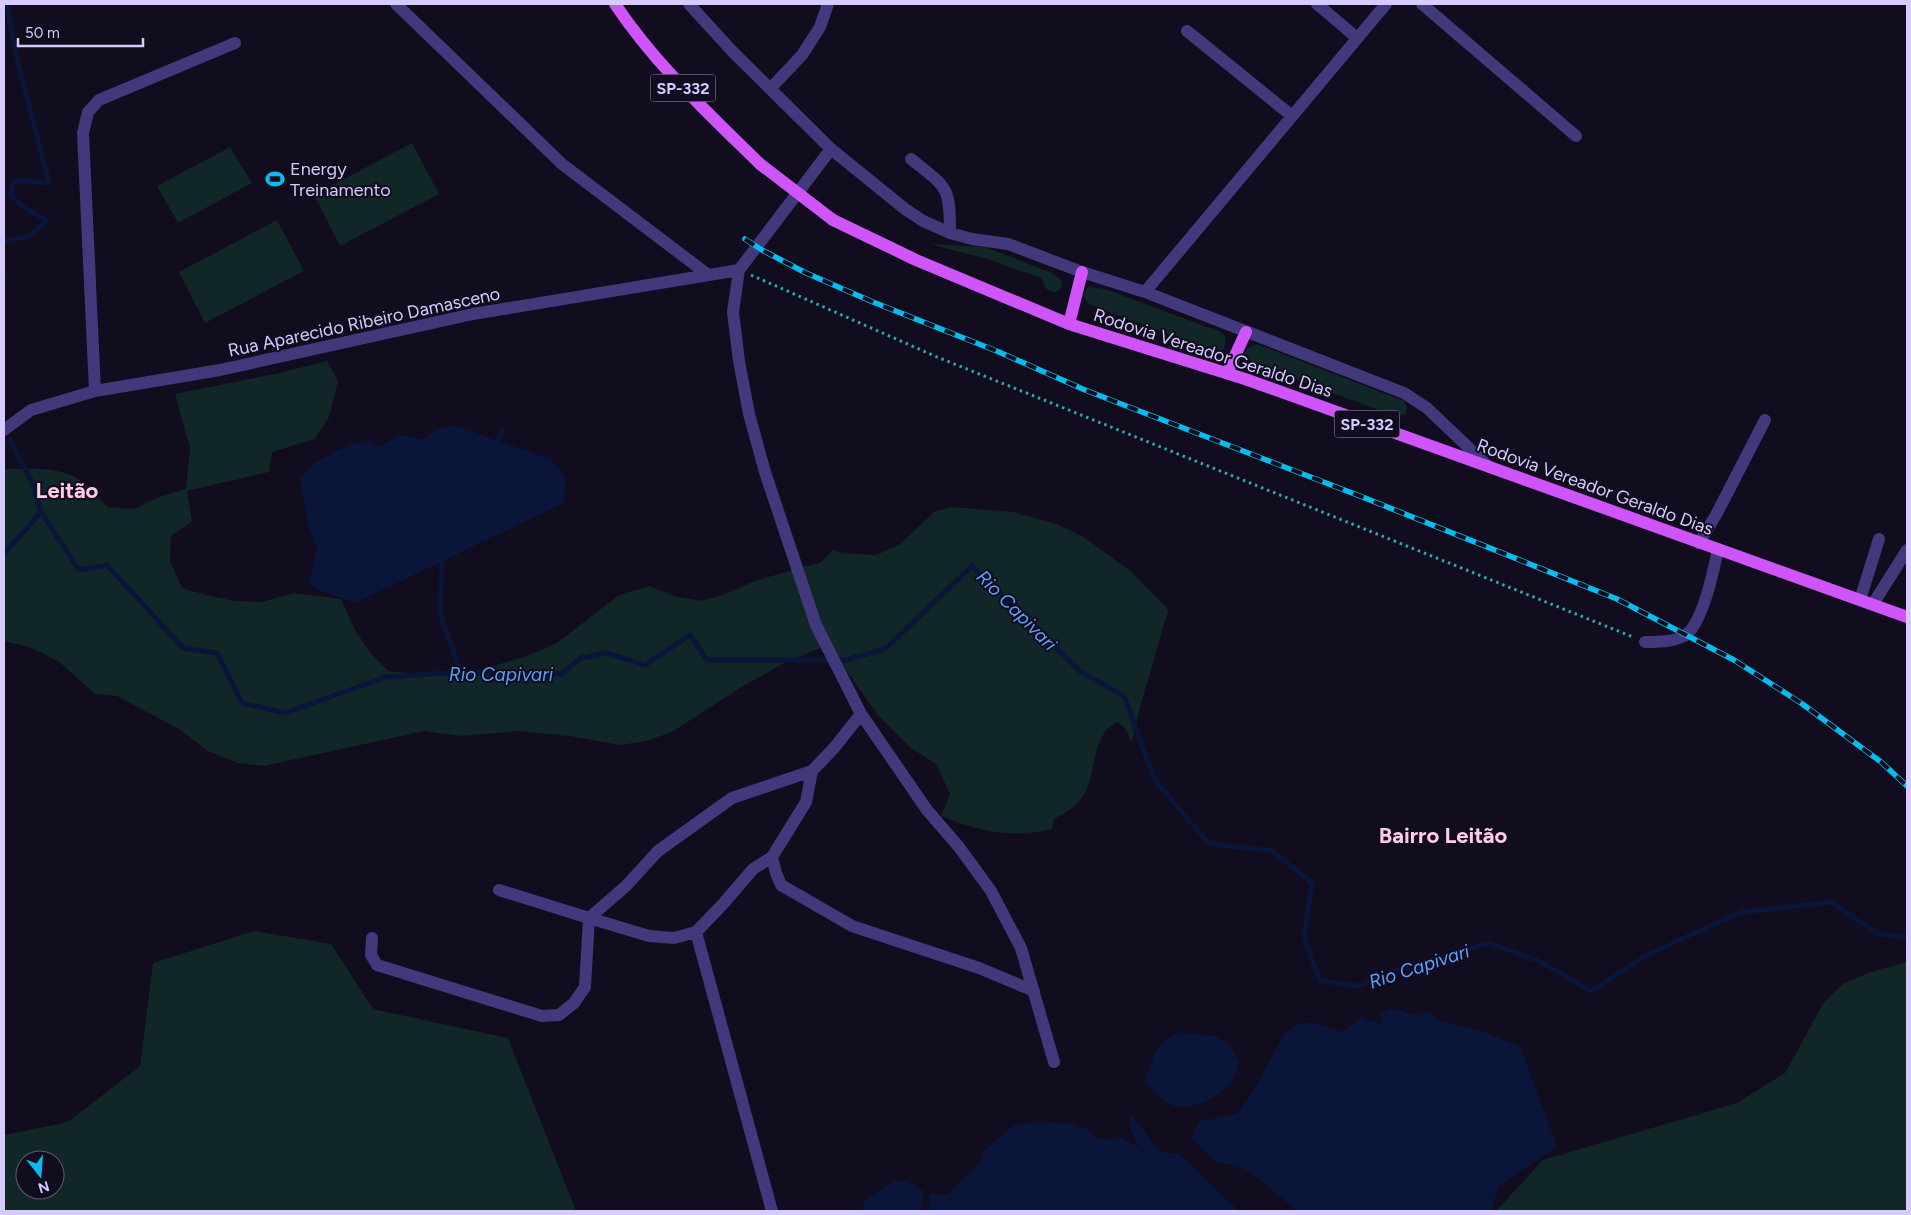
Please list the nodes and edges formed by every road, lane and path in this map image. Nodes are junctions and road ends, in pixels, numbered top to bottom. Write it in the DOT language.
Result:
graph roads {
  1 [pos="396,4"];
  2 [pos="615,4"];
  3 [pos="689,4"];
  4 [pos="828,4"];
  5 [pos="1318,4"];
  6 [pos="1386,4"];
  7 [pos="1422,4"];
  8 [pos="1187,31"];
  9 [pos="1357,38"];
  10 [pos="235,43"];
  11 [pos="770,90"];
  12 [pos="1292,116"];
  13 [pos="1576,136"];
  14 [pos="831,149"];
  15 [pos="910,158"];
  16 [pos="950,233"];
  17 [pos="742,265"];
  18 [pos="1082,272"];
  19 [pos="706,274"];
  20 [pos="1145,292"];
  21 [pos="1069,324"];
  22 [pos="1246,332"];
  23 [pos="1227,373"];
  24 [pos="95,391"];
  25 [pos="1766,420"];
  26 [pos="4,430"];
  27 [pos="1490,468"];
  28 [pos="1879,539"];
  29 [pos="1699,543"];
  30 [pos="1718,550"];
  31 [pos="1907,550"];
  32 [pos="1860,600"];
  33 [pos="1873,604"];
  34 [pos="1907,617"];
  35 [pos="1645,642"];
  36 [pos="861,714"];
  37 [pos="812,771"];
  38 [pos="772,857"];
  39 [pos="499,890"];
  40 [pos="589,918"];
  41 [pos="696,932"];
  42 [pos="372,938"];
  43 [pos="1034,990"];
  44 [pos="1054,1062"];
  45 [pos="772,1211"];
  1 -- 19 [label="street"];
  2 -- 21 [label="main road, Rodovia Vereador Geraldo Dias / SP-332, bridge"];
  3 -- 11 [label="street"];
  4 -- 11 [label="street"];
  5 -- 9 [label="street"];
  6 -- 9 [label="street"];
  7 -- 13 [label="street"];
  8 -- 12 [label="street"];
  9 -- 12 [label="street"];
  10 -- 24 [label="street"];
  11 -- 14 [label="street"];
  12 -- 20 [label="street"];
  14 -- 16 [label="street"];
  14 -- 17 [label="street"];
  15 -- 16 [label="street"];
  16 -- 18 [label="street"];
  17 -- 19 [label="street, Rua Aparecido Ribeiro Damasceno"];
  17 -- 35 [label="path"];
  17 -- 36 [label="street"];
  18 -- 20 [label="street"];
  18 -- 21 [label="main road"];
  19 -- 24 [label="street, Rua Aparecido Ribeiro Damasceno"];
  20 -- 22 [label="street"];
  21 -- 23 [label="main road, Rodovia Vereador Geraldo Dias / SP-332"];
  22 -- 23 [label="main road"];
  22 -- 27 [label="street"];
  23 -- 27 [label="main road, Rodovia Vereador Geraldo Dias / SP-332"];
  24 -- 26 [label="street, Rua Aparecido Ribeiro Damasceno"];
  25 -- 29 [label="street"];
  27 -- 29 [label="main road, Rodovia Vereador Geraldo Dias / SP-332"];
  28 -- 32 [label="street"];
  29 -- 30 [label="main road, Rodovia Vereador Geraldo Dias / SP-332"];
  30 -- 32 [label="main road, Rodovia Vereador Geraldo Dias / SP-332"];
  30 -- 35 [label="street"];
  31 -- 33 [label="street"];
  32 -- 33 [label="main road, Rodovia Vereador Geraldo Dias / SP-332"];
  33 -- 34 [label="main road, Rodovia Vereador Geraldo Dias / SP-332"];
  36 -- 37 [label="street"];
  36 -- 43 [label="street"];
  37 -- 38 [label="street"];
  37 -- 40 [label="street"];
  38 -- 41 [label="street"];
  38 -- 43 [label="street"];
  39 -- 40 [label="street"];
  40 -- 41 [label="street"];
  40 -- 42 [label="street"];
  41 -- 45 [label="street"];
  43 -- 44 [label="street"];
}
